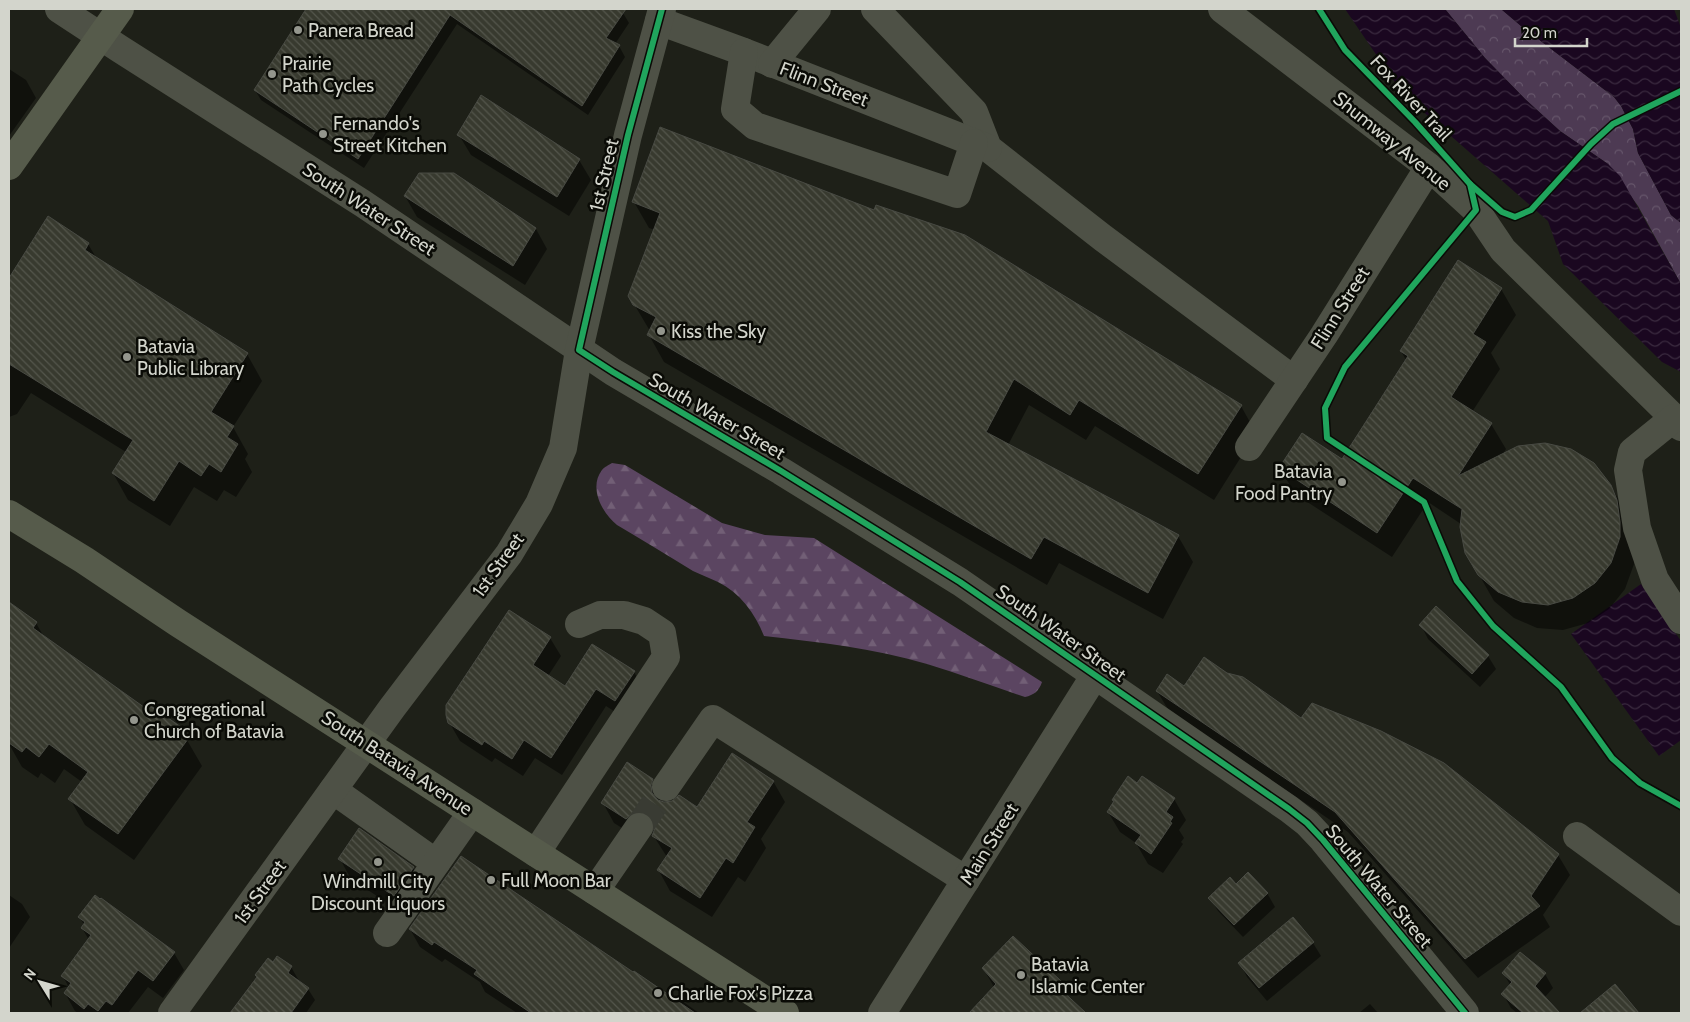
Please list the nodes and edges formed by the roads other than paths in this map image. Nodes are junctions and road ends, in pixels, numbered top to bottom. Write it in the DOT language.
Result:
graph roads {
  1 [pos="59,9"];
  2 [pos="120,9"];
  3 [pos="817,9"];
  4 [pos="876,9"];
  5 [pos="1222,9"];
  6 [pos="660,15"];
  7 [pos="100,36"];
  8 [pos="744,52"];
  9 [pos="772,64"];
  10 [pos="981,146"];
  11 [pos="9,166"];
  12 [pos="1429,167"];
  13 [pos="579,350"];
  14 [pos="1294,380"];
  15 [pos="1678,422"];
  16 [pos="1249,447"];
  17 [pos="9,514"];
  18 [pos="1681,620"];
  19 [pos="579,624"];
  20 [pos="1095,675"];
  21 [pos="366,744"];
  22 [pos="666,787"];
  23 [pos="333,790"];
  24 [pos="472,812"];
  25 [pos="639,827"];
  26 [pos="1577,836"];
  27 [pos="536,853"];
  28 [pos="436,863"];
  29 [pos="966,880"];
  30 [pos="595,891"];
  31 [pos="1681,912"];
  32 [pos="387,933"];
  33 [pos="172,1013"];
  34 [pos="785,1013"];
  35 [pos="882,1013"];
  36 [pos="1465,1013"];
  1 -- 7 [label="street, South Water Street"];
  2 -- 7 [label="main road"];
  3 -- 9 [label="street"];
  4 -- 10 [label="street"];
  5 -- 12 [label="street, Shumway Avenue"];
  6 -- 8 [label="street, Flinn Street"];
  6 -- 13 [label="street, 1st Street"];
  7 -- 11 [label="main road"];
  7 -- 13 [label="street, South Water Street"];
  8 -- 9 [label="street, Flinn Street"];
  8 -- 10 [label="street"];
  9 -- 10 [label="street, Flinn Street"];
  10 -- 14 [label="street"];
  12 -- 14 [label="street, Flinn Street"];
  12 -- 15 [label="street, Shumway Avenue"];
  13 -- 20 [label="street, South Water Street"];
  13 -- 21 [label="street, 1st Street"];
  14 -- 16 [label="street, Flinn Street"];
  15 -- 18 [label="street"];
  17 -- 21 [label="main road, South Batavia Avenue"];
  19 -- 27 [label="street"];
  20 -- 29 [label="street, Main Street"];
  20 -- 36 [label="street, South Water Street"];
  21 -- 23 [label="street, 1st Street"];
  21 -- 24 [label="main road, South Batavia Avenue"];
  22 -- 29 [label="street"];
  23 -- 28 [label="street"];
  23 -- 33 [label="street, 1st Street"];
  24 -- 27 [label="main road, South Batavia Avenue"];
  24 -- 28 [label="street"];
  25 -- 30 [label="street"];
  26 -- 31 [label="street"];
  27 -- 30 [label="main road, South Batavia Avenue"];
  28 -- 32 [label="street"];
  29 -- 35 [label="street, Main Street"];
  30 -- 34 [label="main road, South Batavia Avenue"];
}
